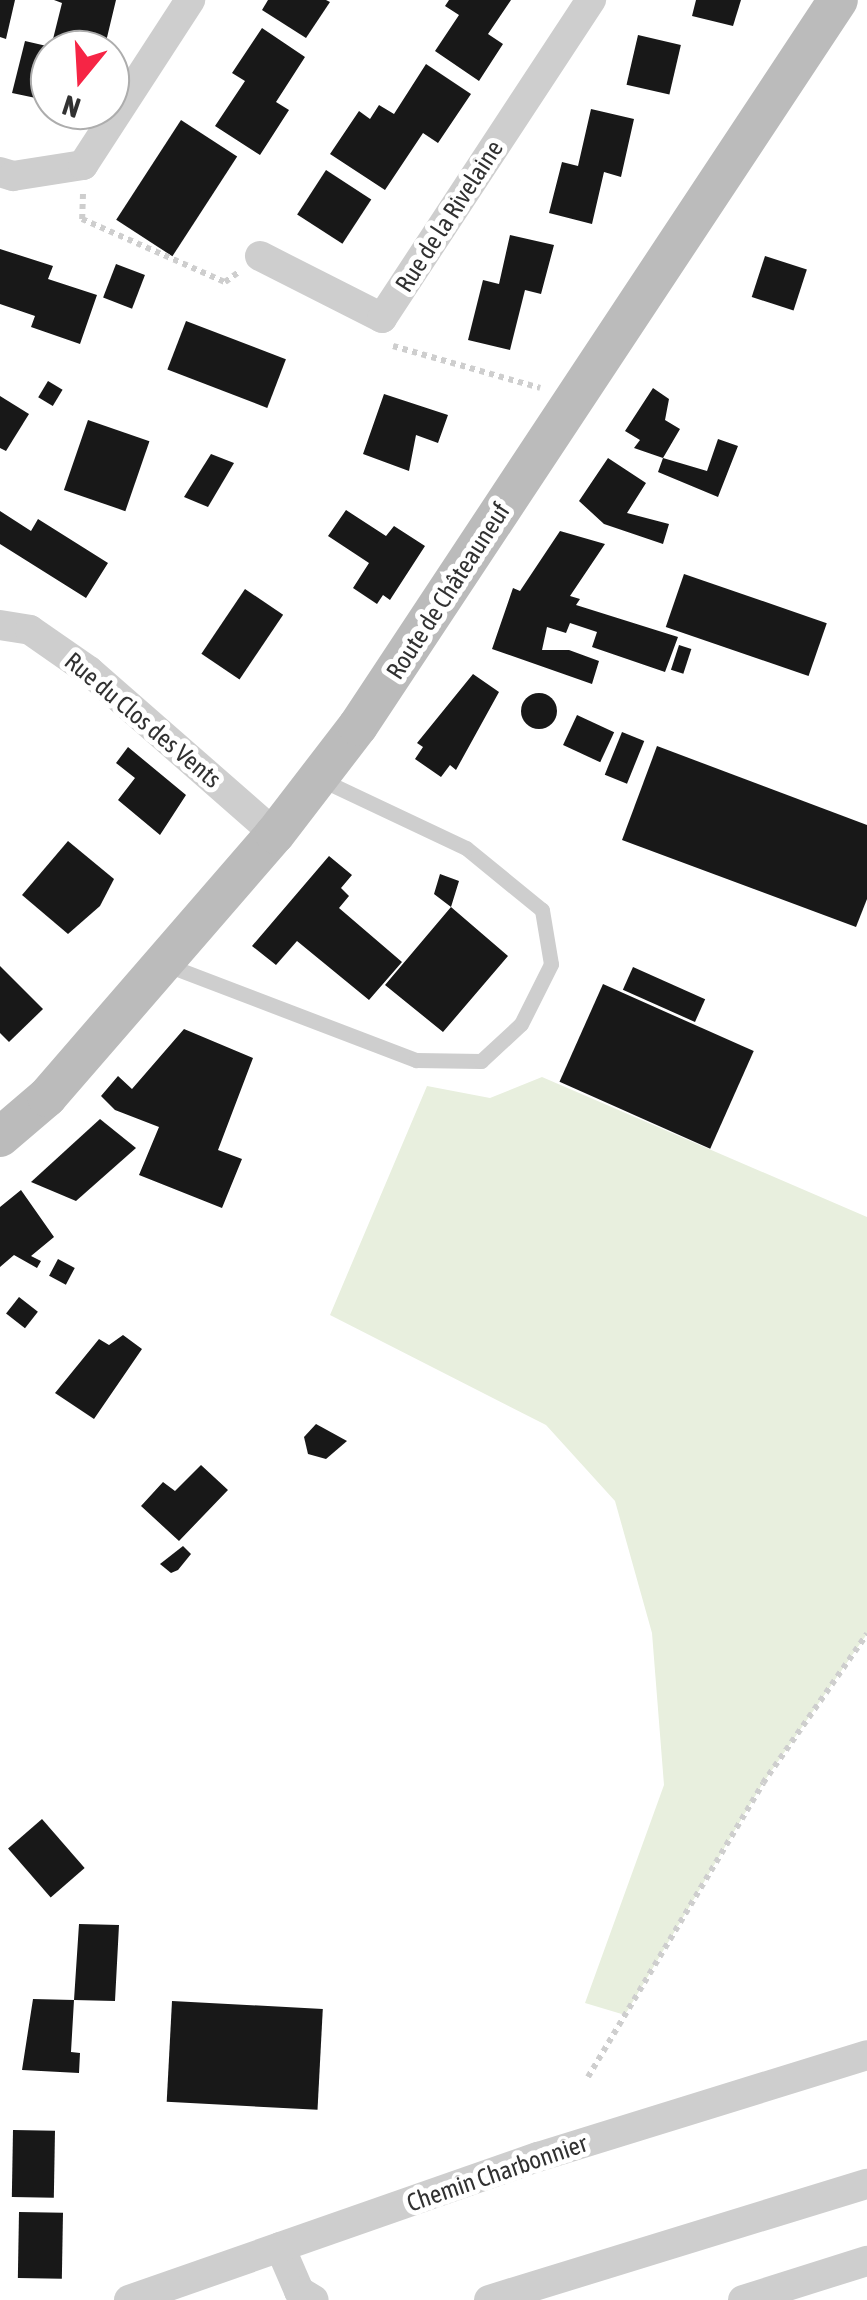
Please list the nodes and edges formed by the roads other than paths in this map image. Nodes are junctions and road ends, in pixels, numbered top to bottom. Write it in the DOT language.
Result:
graph roads {
  1 [pos="190,0"];
  2 [pos="591,0"];
  3 [pos="838,0"];
  4 [pos="0,172"];
  5 [pos="260,256"];
  6 [pos="0,626"];
  7 [pos="318,778"];
  8 [pos="275,834"];
  9 [pos="163,964"];
  10 [pos="0,1137"];
  11 [pos="867,2054"];
  12 [pos="867,2184"];
  13 [pos="280,2247"];
  14 [pos="867,2262"];
  15 [pos="129,2300"];
  16 [pos="314,2300"];
  17 [pos="489,2300"];
  18 [pos="743,2300"];
  1 -- 4 [label="street"];
  2 -- 5 [label="street, Rue de la Rivelaine"];
  3 -- 7 [label="main road, Route de Châteauneuf"];
  6 -- 8 [label="street, Rue du Clos des Vents"];
  7 -- 8 [label="main road, Route de Châteauneuf"];
  7 -- 9 [label="lane"];
  8 -- 9 [label="main road, Route de Châteauneuf"];
  9 -- 10 [label="main road, Route de Châteauneuf"];
  11 -- 13 [label="street, Chemin Charbonnier"];
  12 -- 17 [label="street"];
  13 -- 15 [label="street, Chemin Charbonnier"];
  13 -- 16 [label="street"];
  14 -- 18 [label="street"];
}
